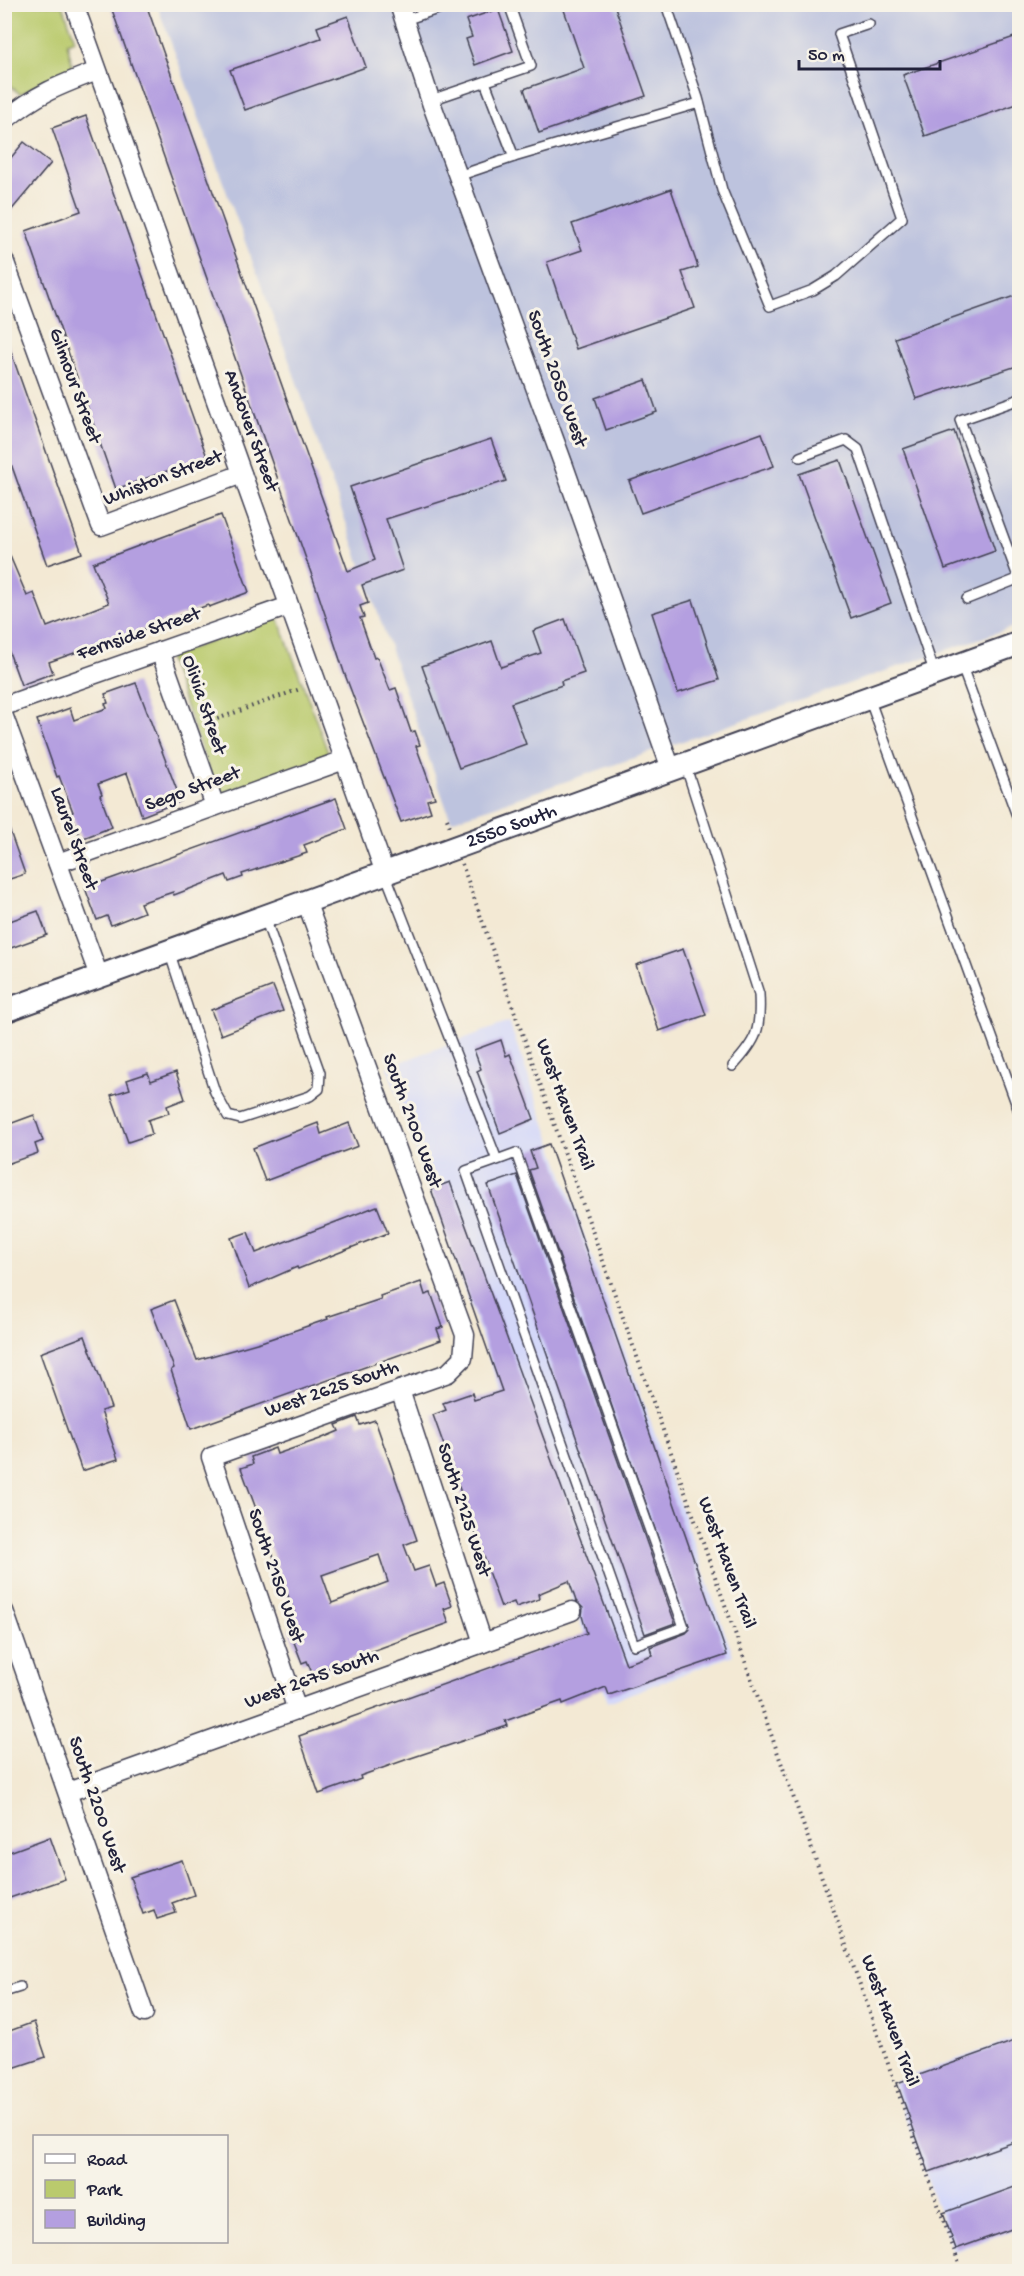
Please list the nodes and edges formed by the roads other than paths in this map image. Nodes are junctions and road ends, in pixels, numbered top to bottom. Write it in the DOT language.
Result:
graph roads {
  1 [pos="74,4"];
  2 [pos="452,4"];
  3 [pos="509,4"];
  4 [pos="666,4"];
  5 [pos="402,12"];
  6 [pos="869,24"];
  7 [pos="97,71"];
  8 [pos="485,82"];
  9 [pos="431,100"];
  10 [pos="699,103"];
  11 [pos="4,121"];
  12 [pos="514,157"];
  13 [pos="458,176"];
  14 [pos="4,261"];
  15 [pos="1020,399"];
  16 [pos="800,457"];
  17 [pos="242,474"];
  18 [pos="101,526"];
  19 [pos="1019,580"];
  20 [pos="967,599"];
  21 [pos="289,606"];
  22 [pos="1020,644"];
  23 [pos="160,651"];
  24 [pos="962,664"];
  25 [pos="935,674"];
  26 [pos="869,698"];
  27 [pos="4,706"];
  28 [pos="4,717"];
  29 [pos="344,760"];
  30 [pos="678,767"];
  31 [pos="215,807"];
  32 [pos="1020,824"];
  33 [pos="58,864"];
  34 [pos="385,873"];
  35 [pos="306,902"];
  36 [pos="264,916"];
  37 [pos="169,951"];
  38 [pos="99,976"];
  39 [pos="4,1011"];
  40 [pos="733,1066"];
  41 [pos="1020,1114"];
  42 [pos="497,1160"];
  43 [pos="463,1358"];
  44 [pos="400,1390"];
  45 [pos="211,1457"];
  46 [pos="4,1611"];
  47 [pos="572,1611"];
  48 [pos="483,1643"];
  49 [pos="297,1710"];
  50 [pos="68,1792"];
  51 [pos="20,1987"];
  52 [pos="4,1992"];
  53 [pos="144,2013"];
  1 -- 7 [label="street, Andover Street"];
  2 -- 5 [label="lane"];
  3 -- 8 [label="lane"];
  4 -- 10 [label="lane"];
  5 -- 9 [label="street, South 2050 West"];
  6 -- 10 [label="lane"];
  7 -- 11 [label="street"];
  7 -- 17 [label="street, Andover Street"];
  8 -- 9 [label="lane"];
  8 -- 12 [label="lane"];
  9 -- 13 [label="street, South 2050 West"];
  10 -- 12 [label="lane"];
  12 -- 13 [label="lane"];
  13 -- 30 [label="street, South 2050 West"];
  14 -- 18 [label="street, Gilmour Street"];
  15 -- 19 [label="lane"];
  16 -- 25 [label="lane"];
  17 -- 18 [label="street, Whiston Street"];
  17 -- 21 [label="street, Andover Street"];
  19 -- 20 [label="lane"];
  21 -- 23 [label="street, Fernside Street"];
  21 -- 29 [label="street, Andover Street"];
  22 -- 24 [label="street, 2550 South"];
  23 -- 27 [label="street, Fernside Street"];
  23 -- 31 [label="street, Olivia Street"];
  24 -- 25 [label="street, 2550 South"];
  24 -- 32 [label="lane"];
  25 -- 26 [label="street, 2550 South"];
  26 -- 30 [label="street, 2550 South"];
  26 -- 41 [label="lane"];
  28 -- 33 [label="street, Laurel Street"];
  29 -- 31 [label="street, Sego Street"];
  29 -- 34 [label="street, Andover Street"];
  30 -- 34 [label="street, 2550 South"];
  30 -- 40 [label="lane"];
  31 -- 33 [label="street, Sego Street"];
  33 -- 38 [label="street, Laurel Street"];
  34 -- 35 [label="street, 2550 South"];
  34 -- 42 [label="lane"];
  35 -- 36 [label="street, 2550 South"];
  35 -- 43 [label="street, South 2100 West"];
  36 -- 37 [label="street, 2550 South"];
  36 -- 37 [label="lane"];
  37 -- 38 [label="street, 2550 South"];
  38 -- 39 [label="street, 2550 South"];
  42 -- 42 [label="lane"];
  43 -- 44 [label="street, West 2625 South"];
  44 -- 45 [label="street, West 2625 South"];
  44 -- 48 [label="street, South 2125 West"];
  45 -- 49 [label="street, South 2150 West"];
  46 -- 50 [label="street, South 2200 West"];
  47 -- 48 [label="street, West 2675 South"];
  48 -- 49 [label="street, West 2675 South"];
  49 -- 50 [label="street, West 2675 South"];
  50 -- 53 [label="street, South 2200 West"];
  51 -- 52 [label="lane"];
}
